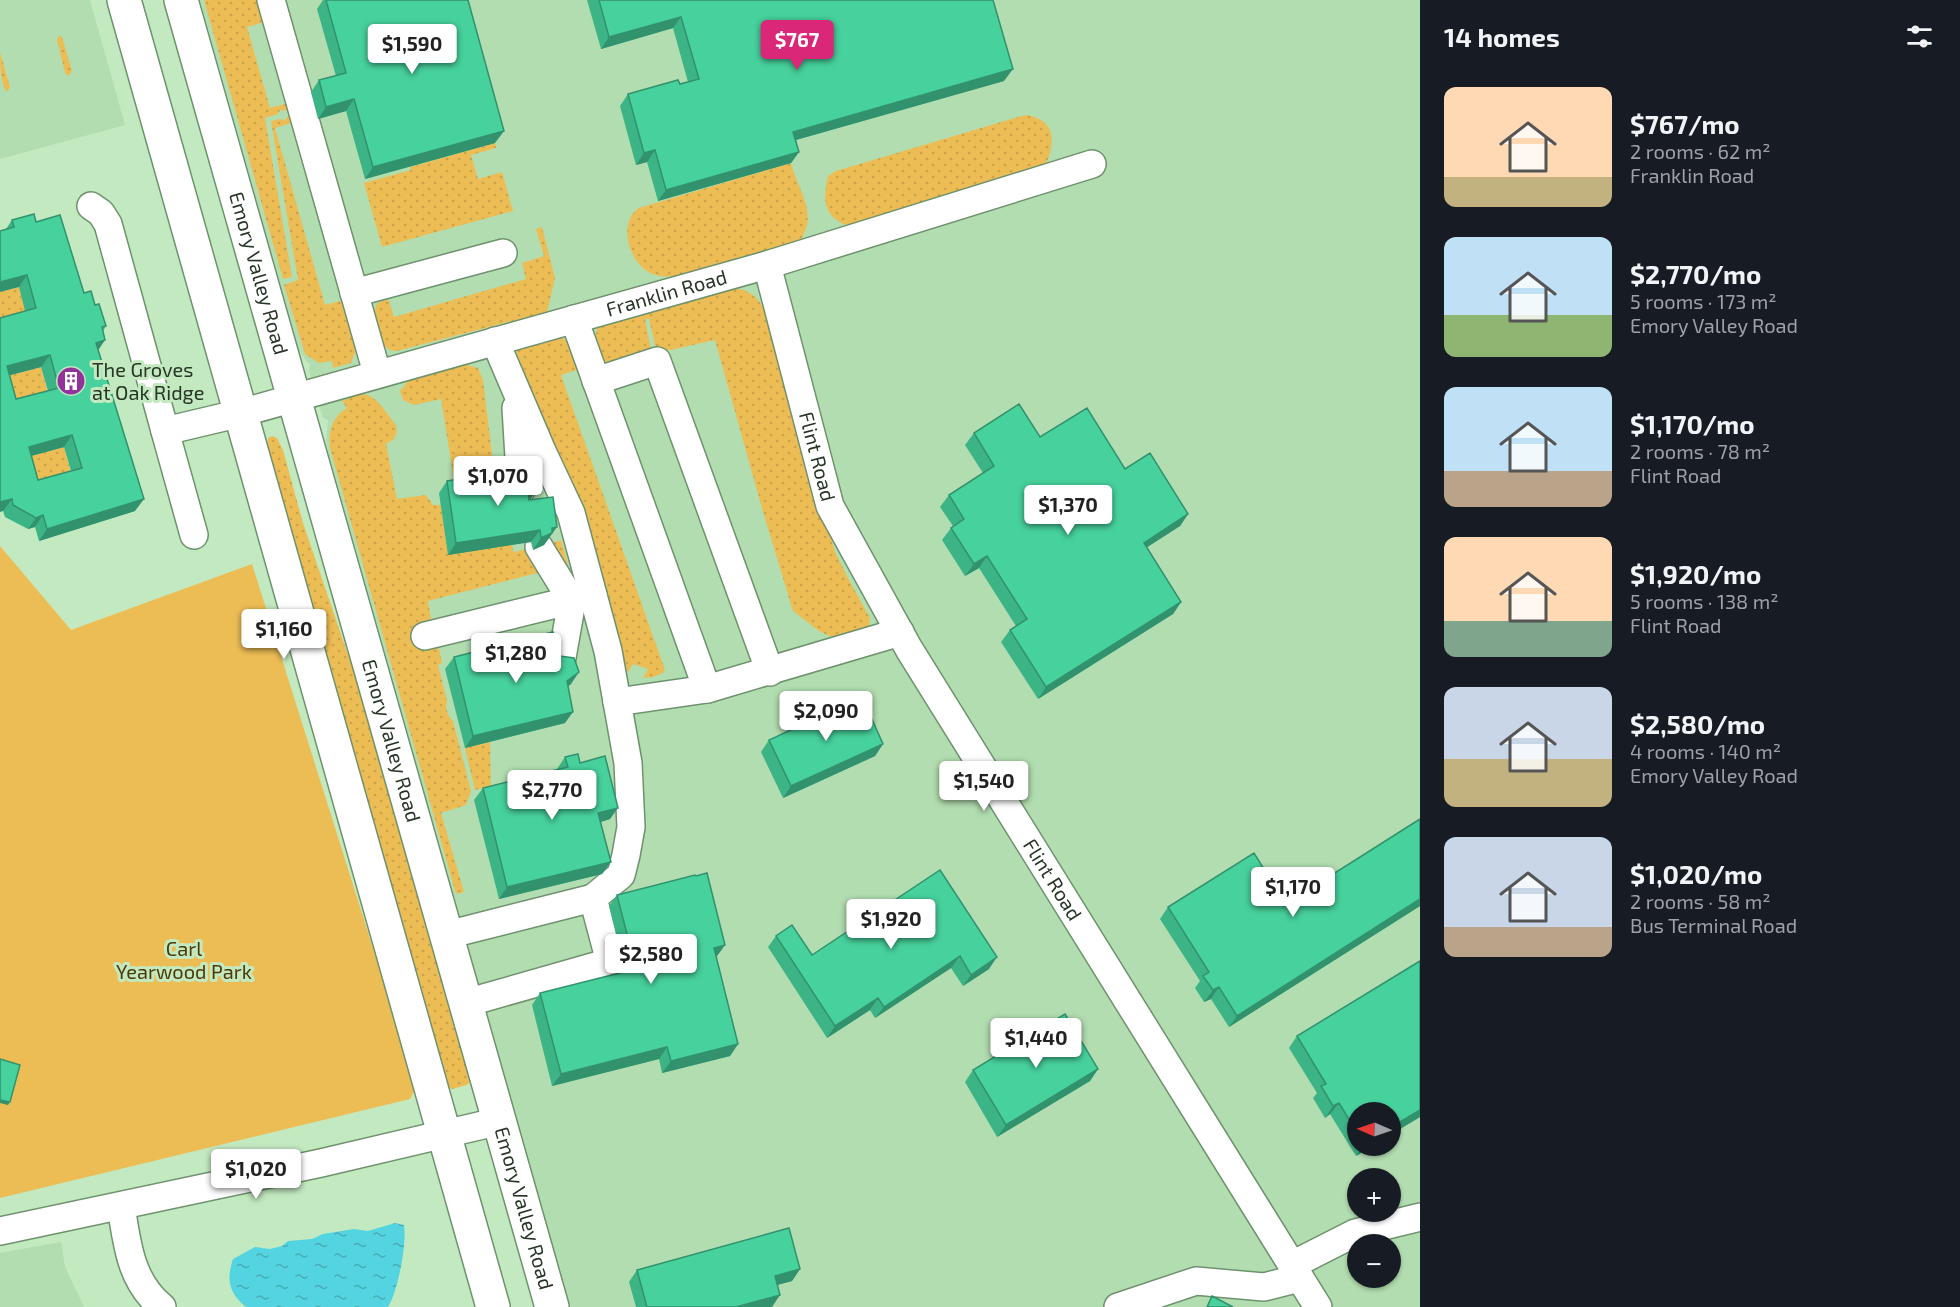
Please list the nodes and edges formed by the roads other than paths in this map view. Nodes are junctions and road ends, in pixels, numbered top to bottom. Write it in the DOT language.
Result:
graph roads {
  1 [pos="124,0"];
  2 [pos="181,0"];
  3 [pos="270,0"];
  4 [pos="1092,164"];
  5 [pos="91,206"];
  6 [pos="503,253"];
  7 [pos="767,265"];
  8 [pos="354,293"];
  9 [pos="574,319"];
  10 [pos="495,341"];
  11 [pos="377,374"];
  12 [pos="596,381"];
  13 [pos="514,389"];
  14 [pos="293,398"];
  15 [pos="241,413"];
  16 [pos="165,431"];
  17 [pos="521,490"];
  18 [pos="194,535"];
  19 [pos="538,548"];
  20 [pos="583,598"];
  21 [pos="900,632"];
  22 [pos="425,636"];
  23 [pos="560,669"];
  24 [pos="770,672"];
  25 [pos="707,689"];
  26 [pos="617,702"];
  27 [pos="593,898"];
  28 [pos="447,935"];
  29 [pos="466,1003"];
  30 [pos="500,1121"];
  31 [pos="446,1135"];
  32 [pos="121,1206"];
  33 [pos="1420,1217"];
  34 [pos="0,1231"];
  35 [pos="1296,1272"];
  36 [pos="162,1307"];
  37 [pos="493,1307"];
  38 [pos="552,1307"];
  39 [pos="1118,1307"];
  40 [pos="1318,1307"];
  1 -- 15 [label="main road"];
  2 -- 14 [label="main road, Emory Valley Road"];
  3 -- 8 [label="street"];
  4 -- 7 [label="street, Franklin Road"];
  5 -- 16 [label="street"];
  6 -- 8 [label="street"];
  7 -- 9 [label="street, Franklin Road"];
  7 -- 21 [label="street, Flint Road"];
  8 -- 11 [label="street"];
  9 -- 10 [label="street, Franklin Road"];
  9 -- 12 [label="street"];
  10 -- 11 [label="street, Franklin Road"];
  10 -- 13 [label="street"];
  11 -- 14 [label="street, Franklin Road"];
  12 -- 24 [label="street"];
  12 -- 25 [label="street"];
  13 -- 17 [label="street"];
  13 -- 20 [label="street"];
  14 -- 15 [label="street, Franklin Road"];
  14 -- 28 [label="main road, Emory Valley Road"];
  15 -- 16 [label="street, Franklin Road"];
  15 -- 31 [label="main road"];
  16 -- 18 [label="street"];
  19 -- 20 [label="street"];
  20 -- 22 [label="street"];
  20 -- 23 [label="street"];
  20 -- 26 [label="street"];
  21 -- 24 [label="street"];
  21 -- 35 [label="street, Flint Road"];
  24 -- 25 [label="street"];
  25 -- 26 [label="street"];
  26 -- 27 [label="street"];
  27 -- 28 [label="street"];
  27 -- 29 [label="street"];
  28 -- 29 [label="main road, Emory Valley Road"];
  29 -- 30 [label="main road, Emory Valley Road"];
  30 -- 31 [label="street"];
  30 -- 38 [label="main road, Emory Valley Road"];
  31 -- 32 [label="street"];
  31 -- 37 [label="main road"];
  32 -- 34 [label="street"];
  32 -- 36 [label="street"];
  33 -- 35 [label="street"];
  35 -- 39 [label="street"];
  35 -- 40 [label="street, Flint Road"];
}
